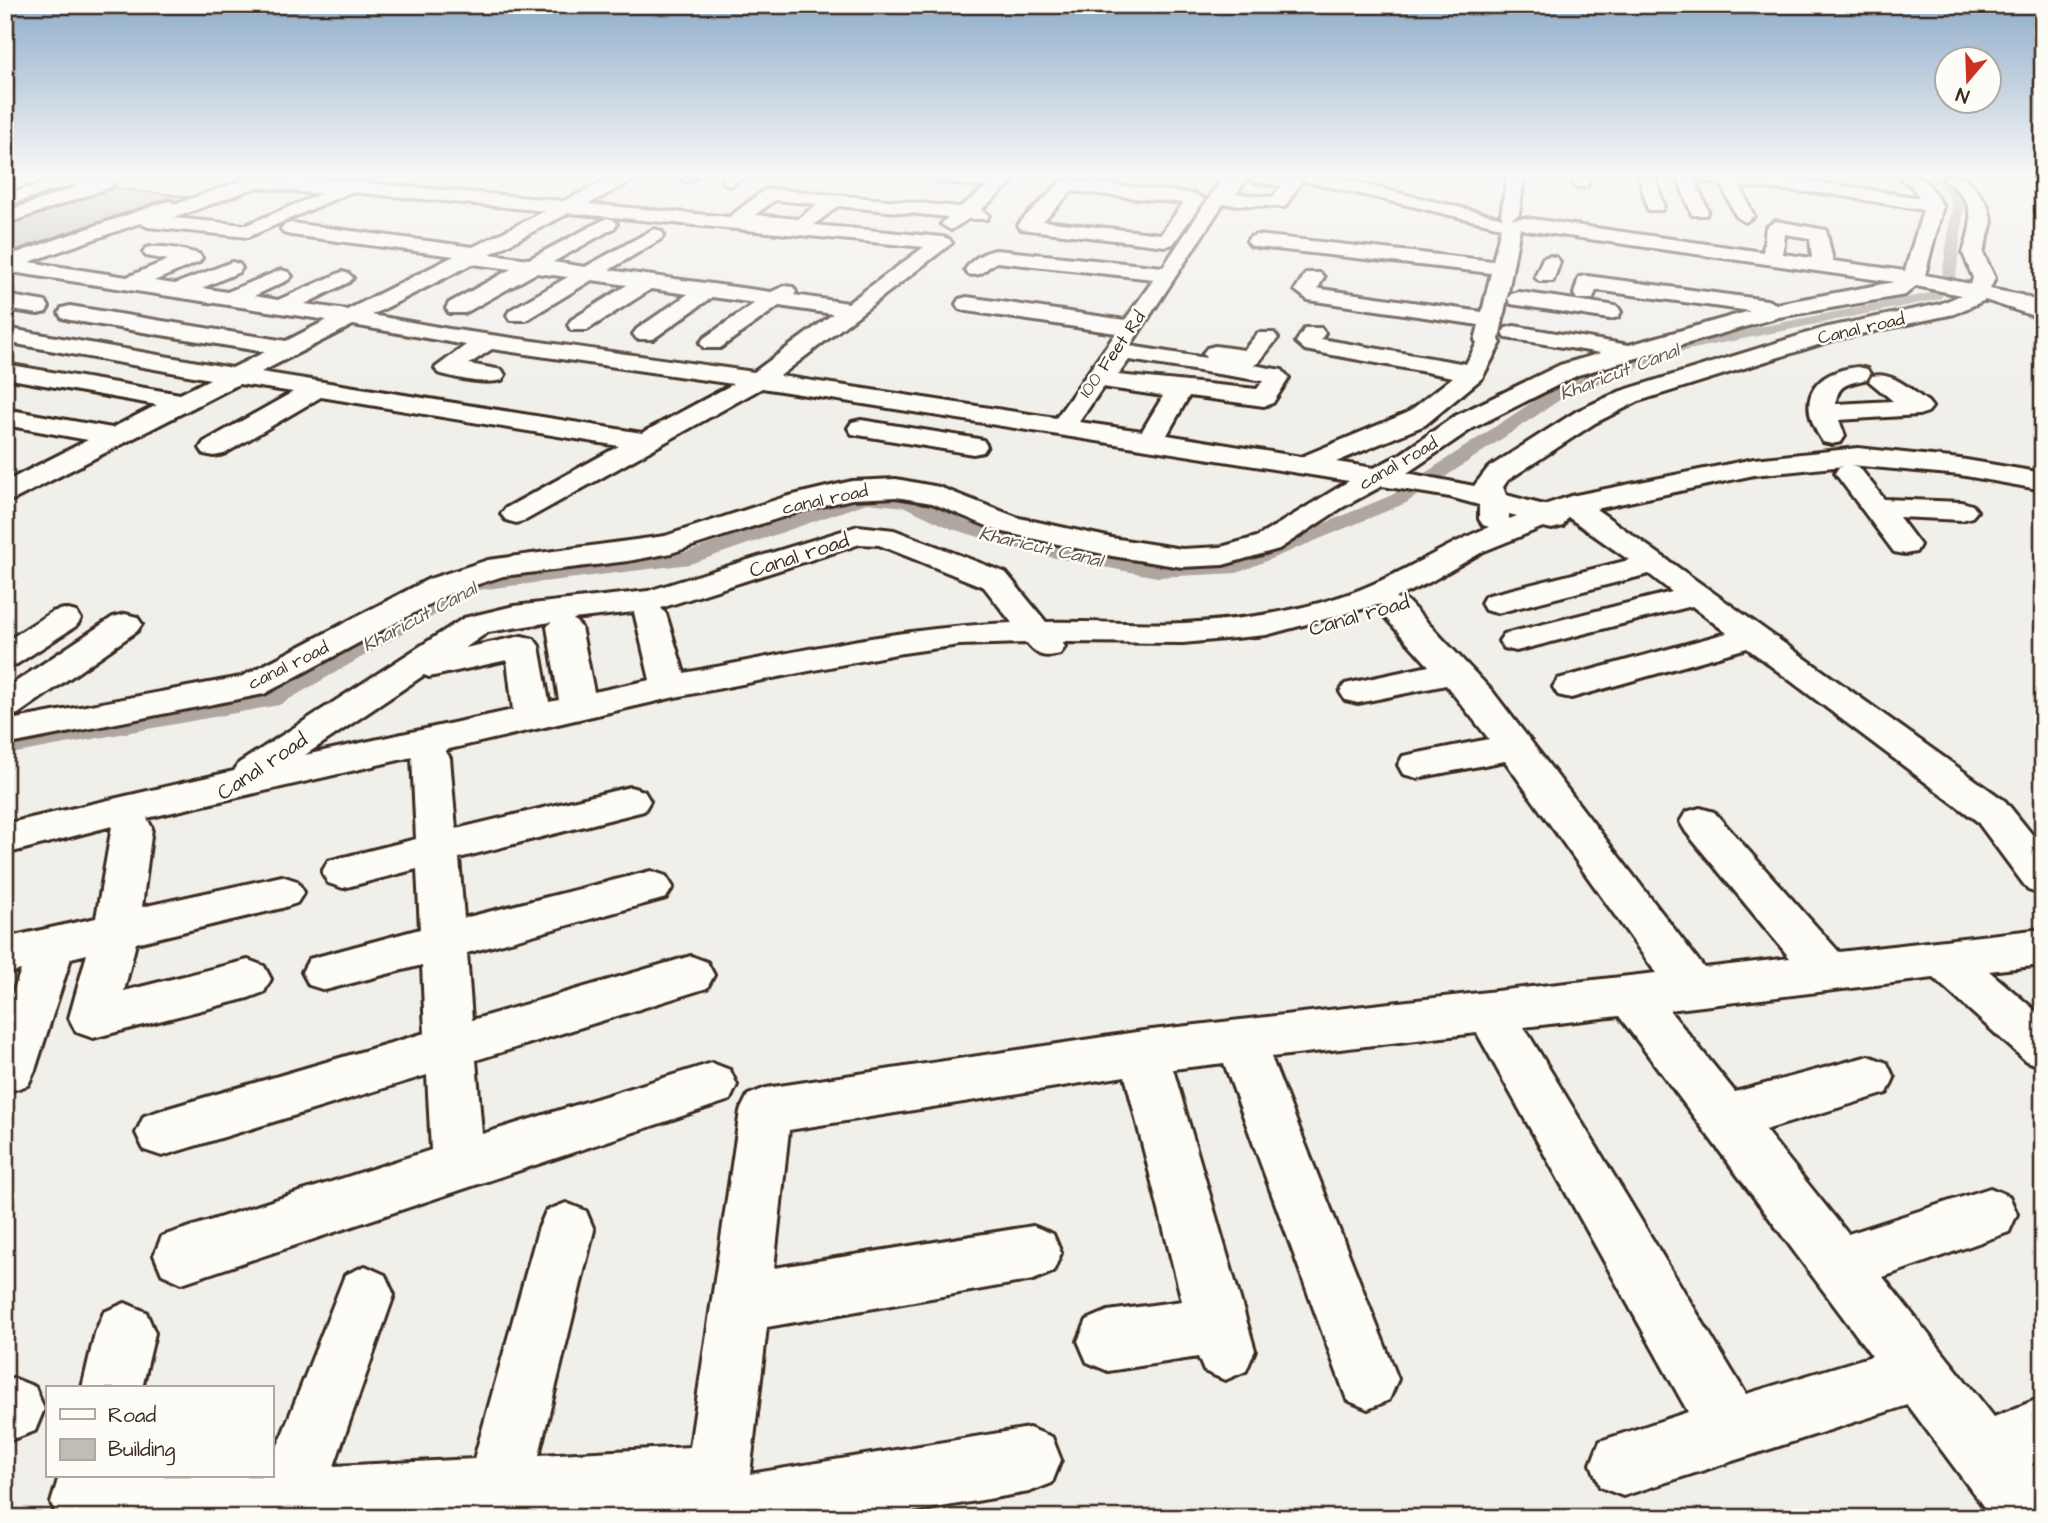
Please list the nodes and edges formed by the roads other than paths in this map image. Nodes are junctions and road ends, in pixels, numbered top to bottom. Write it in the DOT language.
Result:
graph roads {
  1 [pos="53,248"];
  2 [pos="430,248"];
  3 [pos="486,248"];
  4 [pos="563,248"];
  5 [pos="632,248"];
  6 [pos="935,248"];
  7 [pos="1179,248"];
  8 [pos="1283,248"];
  9 [pos="1510,248"];
  10 [pos="1711,248"];
  11 [pos="1730,248"];
  12 [pos="1774,248"];
  13 [pos="1821,248"];
  14 [pos="1923,248"];
  15 [pos="1974,248"];
  16 [pos="153,252"];
  17 [pos="472,255"];
  18 [pos="1773,255"];
  19 [pos="1044,261"];
  20 [pos="1822,262"];
  21 [pos="5,264"];
  22 [pos="402,264"];
  23 [pos="530,266"];
  24 [pos="1097,267"];
  25 [pos="232,268"];
  26 [pos="1389,268"];
  27 [pos="441,270"];
  28 [pos="975,270"];
  29 [pos="53,272"];
  30 [pos="587,274"];
  31 [pos="1168,274"];
  32 [pos="281,276"];
  33 [pos="1546,276"];
  34 [pos="1313,277"];
  35 [pos="1916,277"];
  36 [pos="342,278"];
  37 [pos="804,279"];
  38 [pos="1345,280"];
  39 [pos="1027,281"];
  40 [pos="647,282"];
  41 [pos="129,284"];
  42 [pos="708,290"];
  43 [pos="1978,290"];
  44 [pos="5,291"];
  45 [pos="178,291"];
  46 [pos="1630,294"];
  47 [pos="230,299"];
  48 [pos="774,300"];
  49 [pos="1073,301"];
  50 [pos="5,302"];
  51 [pos="967,304"];
  52 [pos="38,307"];
  53 [pos="281,307"];
  54 [pos="1724,307"];
  55 [pos="2043,307"];
  56 [pos="457,308"];
  57 [pos="1675,309"];
  58 [pos="853,310"];
  59 [pos="1505,312"];
  60 [pos="2043,312"];
  61 [pos="70,313"];
  62 [pos="517,315"];
  63 [pos="348,317"];
  64 [pos="579,325"];
  65 [pos="153,326"];
  66 [pos="1127,333"];
  67 [pos="645,334"];
  68 [pos="1043,334"];
  69 [pos="5,335"];
  70 [pos="1266,338"];
  71 [pos="489,341"];
  72 [pos="712,343"];
  73 [pos="286,348"];
  74 [pos="1187,349"];
  75 [pos="1633,351"];
  76 [pos="98,352"];
  77 [pos="1590,364"];
  78 [pos="1320,366"];
  79 [pos="5,371"];
  80 [pos="1473,373"];
  81 [pos="231,376"];
  82 [pos="493,376"];
  83 [pos="760,379"];
  84 [pos="317,389"];
  85 [pos="1452,390"];
  86 [pos="1168,396"];
  87 [pos="181,402"];
  88 [pos="918,403"];
  89 [pos="1085,407"];
  90 [pos="1825,413"];
  91 [pos="5,417"];
  92 [pos="1063,426"];
  93 [pos="861,428"];
  94 [pos="890,432"];
  95 [pos="116,437"];
  96 [pos="1150,440"];
  97 [pos="646,442"];
  98 [pos="973,446"];
  99 [pos="214,448"];
  100 [pos="1849,465"];
  101 [pos="1303,466"];
  102 [pos="1382,477"];
  103 [pos="2043,482"];
  104 [pos="5,493"];
  105 [pos="2043,494"];
  106 [pos="2008,495"];
  107 [pos="1494,499"];
  108 [pos="2043,502"];
  109 [pos="1876,507"];
  110 [pos="1962,511"];
  111 [pos="516,514"];
  112 [pos="1568,517"];
  113 [pos="1494,535"];
  114 [pos="1905,545"];
  115 [pos="1654,563"];
  116 [pos="1698,595"];
  117 [pos="1497,603"];
  118 [pos="1395,608"];
  119 [pos="649,614"];
  120 [pos="64,619"];
  121 [pos="125,624"];
  122 [pos="564,627"];
  123 [pos="1753,636"];
  124 [pos="1043,640"];
  125 [pos="1516,640"];
  126 [pos="5,657"];
  127 [pos="426,667"];
  128 [pos="1454,672"];
  129 [pos="1571,687"];
  130 [pos="670,688"];
  131 [pos="1358,692"];
  132 [pos="579,708"];
  133 [pos="12,715"];
  134 [pos="533,719"];
  135 [pos="1515,747"];
  136 [pos="431,758"];
  137 [pos="1417,765"];
  138 [pos="233,785"];
  139 [pos="630,801"];
  140 [pos="192,813"];
  141 [pos="1700,822"];
  142 [pos="132,828"];
  143 [pos="5,839"];
  144 [pos="437,850"];
  145 [pos="5,858"];
  146 [pos="2038,867"];
  147 [pos="344,872"];
  148 [pos="651,887"];
  149 [pos="282,892"];
  150 [pos="116,932"];
  151 [pos="444,942"];
  152 [pos="52,946"];
  153 [pos="2043,947"];
  154 [pos="5,956"];
  155 [pos="1943,959"];
  156 [pos="325,972"];
  157 [pos="1829,972"];
  158 [pos="691,975"];
  159 [pos="248,979"];
  160 [pos="1692,987"];
  161 [pos="1629,994"];
  162 [pos="1489,1010"];
  163 [pos="1240,1040"];
  164 [pos="2043,1046"];
  165 [pos="451,1048"];
  166 [pos="1143,1052"];
  167 [pos="10,1070"];
  168 [pos="1869,1078"];
  169 [pos="712,1086"];
  170 [pos="1725,1118"];
  171 [pos="162,1133"];
  172 [pos="458,1166"];
  173 [pos="1990,1214"];
  174 [pos="566,1230"];
  175 [pos="1033,1253"];
  176 [pos="182,1255"];
  177 [pos="1838,1265"];
  178 [pos="366,1295"];
  179 [pos="739,1303"];
  180 [pos="1108,1340"];
  181 [pos="1920,1371"];
  182 [pos="1368,1379"];
  183 [pos="2043,1428"];
  184 [pos="1732,1430"];
  185 [pos="1984,1453"];
  186 [pos="1029,1460"];
  187 [pos="1623,1464"];
  188 [pos="90,1478"];
  189 [pos="498,1489"];
  190 [pos="713,1503"];
  191 [pos="302,1507"];
  192 [pos="2033,1518"];
  1 -- 21 [label="street"];
  2 -- 17 [label="street"];
  3 -- 17 [label="street"];
  4 -- 23 [label="street"];
  5 -- 30 [label="street"];
  6 -- 58 [label="street"];
  7 -- 31 [label="street, 100 Feet Rd"];
  8 -- 59 [label="street"];
  9 -- 59 [label="street"];
  10 -- 35 [label="street"];
  11 -- 18 [label="street"];
  12 -- 18 [label="street"];
  13 -- 20 [label="street"];
  14 -- 35 [label="street"];
  15 -- 43 [label="street"];
  16 -- 41 [label="street"];
  17 -- 23 [label="street"];
  17 -- 27 [label="street"];
  18 -- 20 [label="street"];
  19 -- 24 [label="street"];
  19 -- 28 [label="street"];
  19 -- 39 [label="street"];
  20 -- 35 [label="street"];
  21 -- 29 [label="street"];
  22 -- 27 [label="street"];
  23 -- 30 [label="street"];
  23 -- 56 [label="street"];
  24 -- 31 [label="street"];
  24 -- 49 [label="street"];
  25 -- 45 [label="street"];
  26 -- 59 [label="street"];
  27 -- 63 [label="street"];
  29 -- 41 [label="street"];
  29 -- 44 [label="street"];
  30 -- 40 [label="street"];
  30 -- 62 [label="street"];
  31 -- 66 [label="street, 100 Feet Rd"];
  32 -- 47 [label="street"];
  33 -- 46 [label="street"];
  34 -- 59 [label="street"];
  35 -- 43 [label="street"];
  35 -- 54 [label="street, canal road"];
  36 -- 53 [label="street"];
  37 -- 48 [label="street"];
  38 -- 59 [label="street"];
  40 -- 42 [label="street"];
  40 -- 64 [label="street"];
  41 -- 45 [label="street"];
  42 -- 48 [label="street"];
  42 -- 67 [label="street"];
  43 -- 55 [label="street"];
  43 -- 60 [label="street"];
  43 -- 107 [label="street, Canal road"];
  45 -- 47 [label="street"];
  46 -- 57 [label="street"];
  46 -- 59 [label="street"];
  47 -- 53 [label="street"];
  48 -- 58 [label="street"];
  48 -- 72 [label="street"];
  49 -- 51 [label="street"];
  49 -- 66 [label="street"];
  49 -- 68 [label="street"];
  50 -- 52 [label="street"];
  53 -- 63 [label="street"];
  54 -- 57 [label="street, canal road"];
  54 -- 57 [label="street"];
  57 -- 59 [label="street"];
  57 -- 75 [label="street, canal road"];
  58 -- 83 [label="street"];
  59 -- 75 [label="street"];
  59 -- 77 [label="street"];
  59 -- 80 [label="street"];
  59 -- 80 [label="street"];
  61 -- 65 [label="street"];
  63 -- 71 [label="street"];
  63 -- 73 [label="street"];
  65 -- 73 [label="street"];
  65 -- 76 [label="street"];
  66 -- 74 [label="street"];
  66 -- 92 [label="street, 100 Feet Rd"];
  69 -- 76 [label="street"];
  70 -- 74 [label="street"];
  71 -- 82 [label="street"];
  71 -- 83 [label="street"];
  73 -- 81 [label="street"];
  74 -- 86 [label="street"];
  74 -- 86 [label="street"];
  74 -- 86 [label="street"];
  75 -- 77 [label="street, canal road"];
  76 -- 81 [label="street"];
  77 -- 102 [label="street, canal road"];
  78 -- 85 [label="street"];
  79 -- 87 [label="street"];
  80 -- 85 [label="street"];
  81 -- 84 [label="street"];
  81 -- 87 [label="street"];
  83 -- 88 [label="street"];
  83 -- 97 [label="street"];
  84 -- 97 [label="street"];
  84 -- 99 [label="street"];
  85 -- 101 [label="street"];
  86 -- 89 [label="street"];
  86 -- 96 [label="street"];
  87 -- 95 [label="street"];
  88 -- 92 [label="street"];
  88 -- 94 [label="street"];
  90 -- 90 [label="street"];
  90 -- 100 [label="street"];
  91 -- 95 [label="street"];
  92 -- 96 [label="street"];
  93 -- 94 [label="street"];
  94 -- 98 [label="street"];
  95 -- 104 [label="street"];
  96 -- 101 [label="street"];
  97 -- 111 [label="street"];
  100 -- 103 [label="street"];
  100 -- 105 [label="street"];
  100 -- 109 [label="street"];
  100 -- 112 [label="street"];
  101 -- 102 [label="street"];
  102 -- 107 [label="street"];
  102 -- 133 [label="street, canal road"];
  106 -- 108 [label="street"];
  107 -- 112 [label="street"];
  107 -- 113 [label="street"];
  109 -- 110 [label="street"];
  109 -- 114 [label="street"];
  112 -- 113 [label="street"];
  112 -- 115 [label="street"];
  112 -- 118 [label="street, Canal road"];
  113 -- 124 [label="street"];
  115 -- 116 [label="street"];
  115 -- 117 [label="street"];
  116 -- 123 [label="street"];
  116 -- 125 [label="street"];
  118 -- 124 [label="street, Canal road"];
  118 -- 128 [label="street"];
  119 -- 130 [label="street"];
  120 -- 126 [label="street"];
  121 -- 133 [label="street"];
  122 -- 132 [label="street"];
  123 -- 129 [label="street"];
  123 -- 146 [label="street"];
  124 -- 130 [label="street"];
  124 -- 136 [label="street"];
  124 -- 138 [label="street, Canal road"];
  127 -- 134 [label="street"];
  128 -- 131 [label="street"];
  128 -- 135 [label="street"];
  130 -- 132 [label="street"];
  132 -- 134 [label="street"];
  134 -- 138 [label="street"];
  135 -- 137 [label="street"];
  135 -- 160 [label="street"];
  136 -- 140 [label="street"];
  136 -- 144 [label="street"];
  138 -- 140 [label="street, Canal road"];
  138 -- 143 [label="street"];
  139 -- 144 [label="street"];
  140 -- 142 [label="street, Canal road"];
  141 -- 157 [label="street"];
  142 -- 145 [label="street, Canal road"];
  142 -- 150 [label="street"];
  144 -- 147 [label="street"];
  144 -- 151 [label="street"];
  148 -- 151 [label="street"];
  149 -- 150 [label="street"];
  150 -- 152 [label="street"];
  150 -- 159 [label="street"];
  151 -- 156 [label="street"];
  151 -- 165 [label="street"];
  152 -- 154 [label="street"];
  152 -- 167 [label="street"];
  153 -- 155 [label="street"];
  155 -- 157 [label="street"];
  155 -- 164 [label="street"];
  157 -- 160 [label="street"];
  158 -- 165 [label="street"];
  160 -- 161 [label="street"];
  161 -- 162 [label="street"];
  161 -- 170 [label="street"];
  162 -- 163 [label="street"];
  162 -- 184 [label="street"];
  163 -- 166 [label="street"];
  163 -- 182 [label="street"];
  165 -- 171 [label="street"];
  165 -- 172 [label="street"];
  166 -- 179 [label="street"];
  166 -- 180 [label="street"];
  168 -- 170 [label="street"];
  169 -- 172 [label="street"];
  170 -- 177 [label="street"];
  172 -- 176 [label="street"];
  173 -- 177 [label="street"];
  174 -- 189 [label="street"];
  175 -- 179 [label="street"];
  177 -- 181 [label="street"];
  178 -- 191 [label="street"];
  179 -- 190 [label="street"];
  181 -- 184 [label="street"];
  181 -- 185 [label="street"];
  183 -- 185 [label="street"];
  184 -- 187 [label="street"];
  185 -- 192 [label="street"];
  186 -- 190 [label="street"];
  188 -- 191 [label="street"];
  189 -- 190 [label="street"];
  189 -- 191 [label="street"];
}
